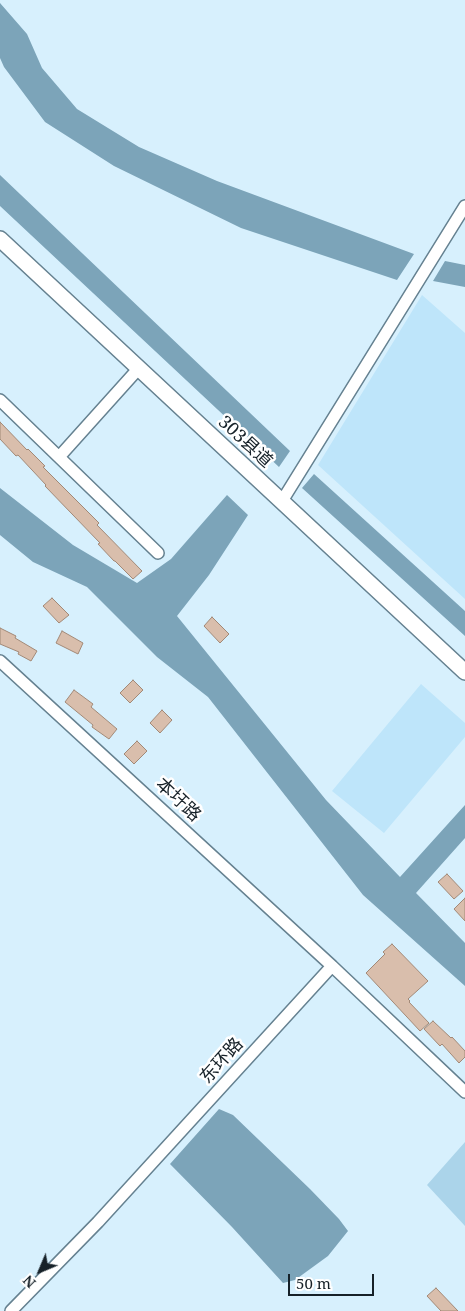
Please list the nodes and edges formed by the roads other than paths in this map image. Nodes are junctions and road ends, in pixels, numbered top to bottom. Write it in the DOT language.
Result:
graph roads {
  1 [pos="465,206"];
  2 [pos="0,239"];
  3 [pos="138,368"];
  4 [pos="0,400"];
  5 [pos="59,457"];
  6 [pos="282,501"];
  7 [pos="158,553"];
  8 [pos="0,661"];
  9 [pos="465,672"];
  10 [pos="332,966"];
  11 [pos="465,1092"];
  12 [pos="12,1311"];
  1 -- 6 [label="street"];
  2 -- 3 [label="main road, 303县道"];
  3 -- 5 [label="street"];
  3 -- 6 [label="main road, 303县道"];
  4 -- 5 [label="street"];
  5 -- 7 [label="street"];
  6 -- 9 [label="main road, 303县道"];
  8 -- 10 [label="street, 本圩路"];
  10 -- 11 [label="street"];
  10 -- 12 [label="street, 东环路"];
}
